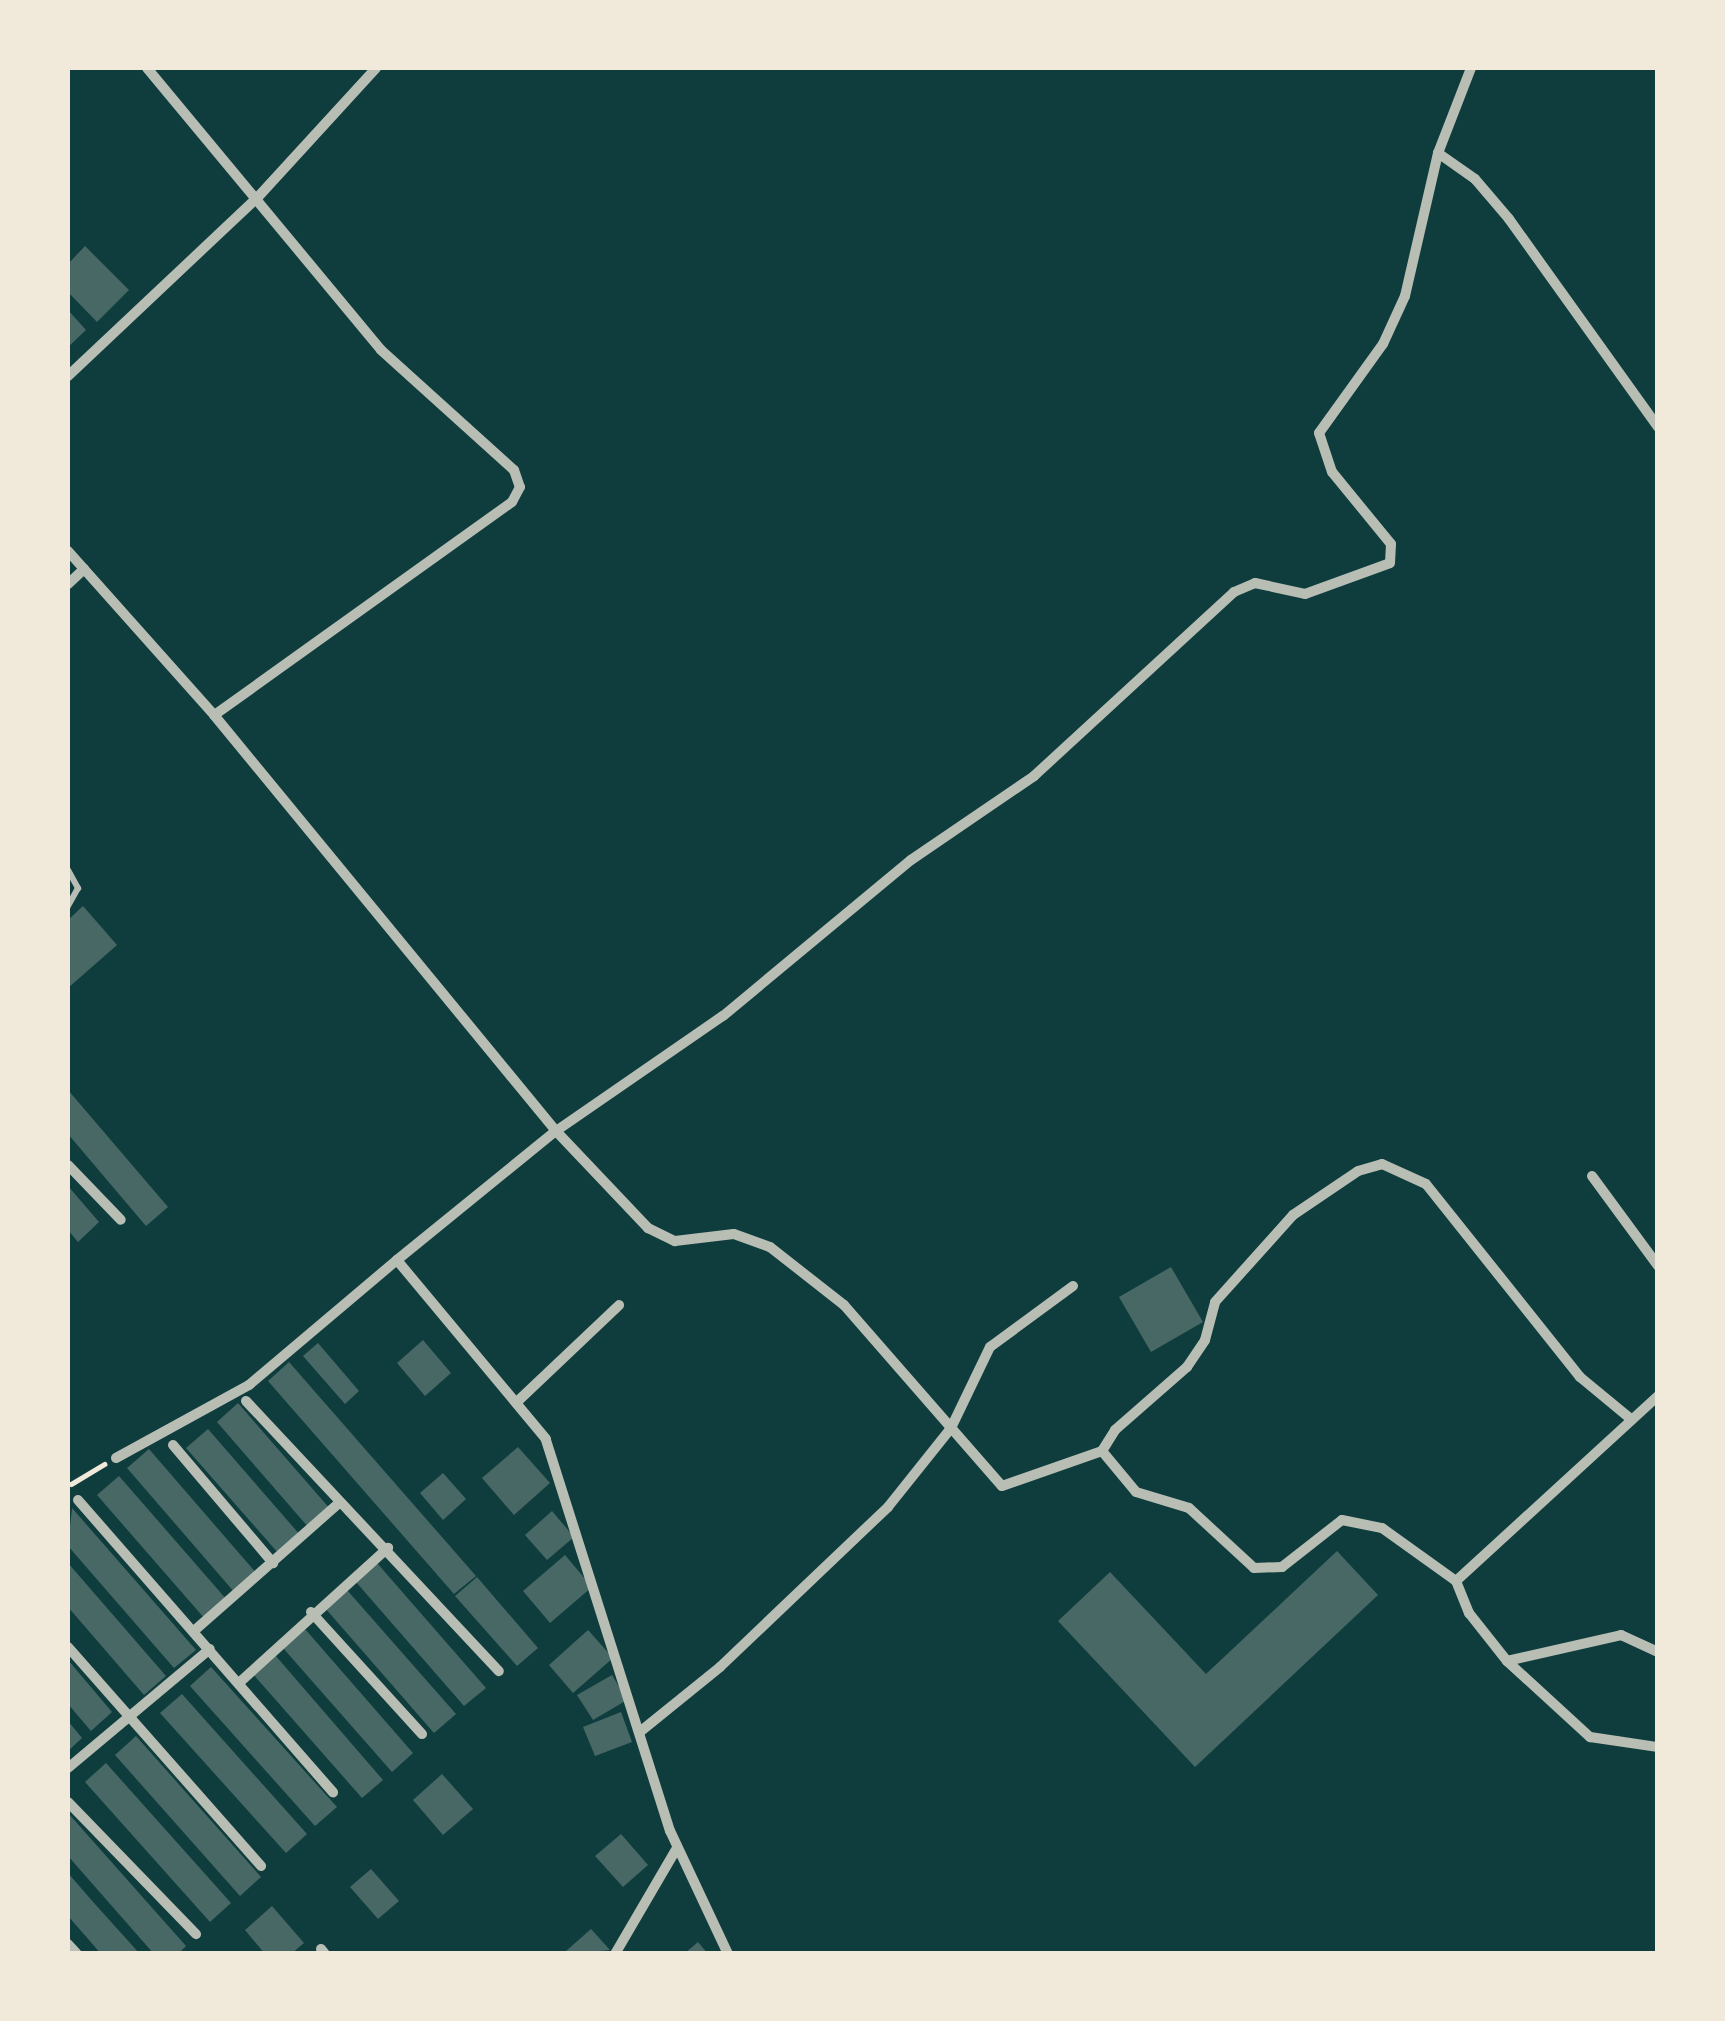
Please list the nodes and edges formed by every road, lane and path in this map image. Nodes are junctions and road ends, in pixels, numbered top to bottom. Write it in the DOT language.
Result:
graph roads {
  1 [pos="147,68"];
  2 [pos="376,68"];
  3 [pos="1471,68"];
  4 [pos="1438,153"];
  5 [pos="258,197"];
  6 [pos="68,376"];
  7 [pos="1658,427"];
  8 [pos="68,550"];
  9 [pos="84,569"];
  10 [pos="68,584"];
  11 [pos="214,715"];
  12 [pos="68,870"];
  13 [pos="68,906"];
  14 [pos="556,1132"];
  15 [pos="68,1165"];
  16 [pos="1592,1176"];
  17 [pos="121,1220"];
  18 [pos="398,1260"];
  19 [pos="1658,1266"];
  20 [pos="1073,1286"];
  21 [pos="619,1305"];
  22 [pos="1658,1396"];
  23 [pos="246,1400"];
  24 [pos="519,1400"];
  25 [pos="1632,1420"];
  26 [pos="951,1428"];
  27 [pos="174,1445"];
  28 [pos="1102,1451"];
  29 [pos="116,1458"];
  30 [pos="68,1486"];
  31 [pos="78,1500"];
  32 [pos="339,1504"];
  33 [pos="388,1548"];
  34 [pos="273,1562"];
  35 [pos="1456,1581"];
  36 [pos="312,1612"];
  37 [pos="195,1630"];
  38 [pos="68,1647"];
  39 [pos="210,1649"];
  40 [pos="1658,1652"];
  41 [pos="1507,1661"];
  42 [pos="499,1671"];
  43 [pos="240,1682"];
  44 [pos="127,1715"];
  45 [pos="641,1731"];
  46 [pos="422,1734"];
  47 [pos="1658,1747"];
  48 [pos="68,1768"];
  49 [pos="333,1792"];
  50 [pos="68,1802"];
  51 [pos="677,1848"];
  52 [pos="261,1866"];
  53 [pos="196,1934"];
  54 [pos="68,1944"];
  55 [pos="77,1954"];
  56 [pos="615,1954"];
  57 [pos="728,1954"];
  1 -- 5 [label="street"];
  2 -- 5 [label="street"];
  3 -- 4 [label="street"];
  4 -- 7 [label="street"];
  4 -- 14 [label="street"];
  5 -- 6 [label="street"];
  5 -- 11 [label="street"];
  8 -- 9 [label="street"];
  9 -- 10 [label="street"];
  9 -- 11 [label="street"];
  11 -- 14 [label="street"];
  12 -- 13 [label="lane"];
  14 -- 18 [label="street"];
  14 -- 26 [label="street"];
  15 -- 17 [label="street"];
  16 -- 19 [label="street"];
  18 -- 24 [label="street"];
  18 -- 29 [label="street"];
  20 -- 26 [label="street"];
  21 -- 24 [label="street"];
  22 -- 25 [label="street"];
  23 -- 32 [label="street"];
  24 -- 45 [label="street"];
  25 -- 28 [label="street"];
  25 -- 35 [label="street"];
  26 -- 28 [label="street"];
  26 -- 45 [label="street"];
  27 -- 34 [label="street"];
  28 -- 35 [label="street"];
  29 -- 30 [label="path"];
  31 -- 37 [label="street"];
  32 -- 33 [label="street"];
  32 -- 34 [label="street"];
  33 -- 36 [label="street"];
  33 -- 42 [label="street"];
  34 -- 37 [label="street"];
  35 -- 41 [label="street"];
  36 -- 43 [label="street"];
  36 -- 46 [label="street"];
  37 -- 39 [label="street"];
  38 -- 44 [label="street"];
  39 -- 43 [label="street"];
  39 -- 44 [label="street"];
  40 -- 41 [label="street"];
  41 -- 47 [label="street"];
  43 -- 49 [label="street"];
  44 -- 48 [label="street"];
  44 -- 52 [label="street"];
  45 -- 51 [label="street"];
  50 -- 53 [label="street"];
  51 -- 56 [label="street"];
  51 -- 57 [label="street"];
  54 -- 55 [label="street"];
}
